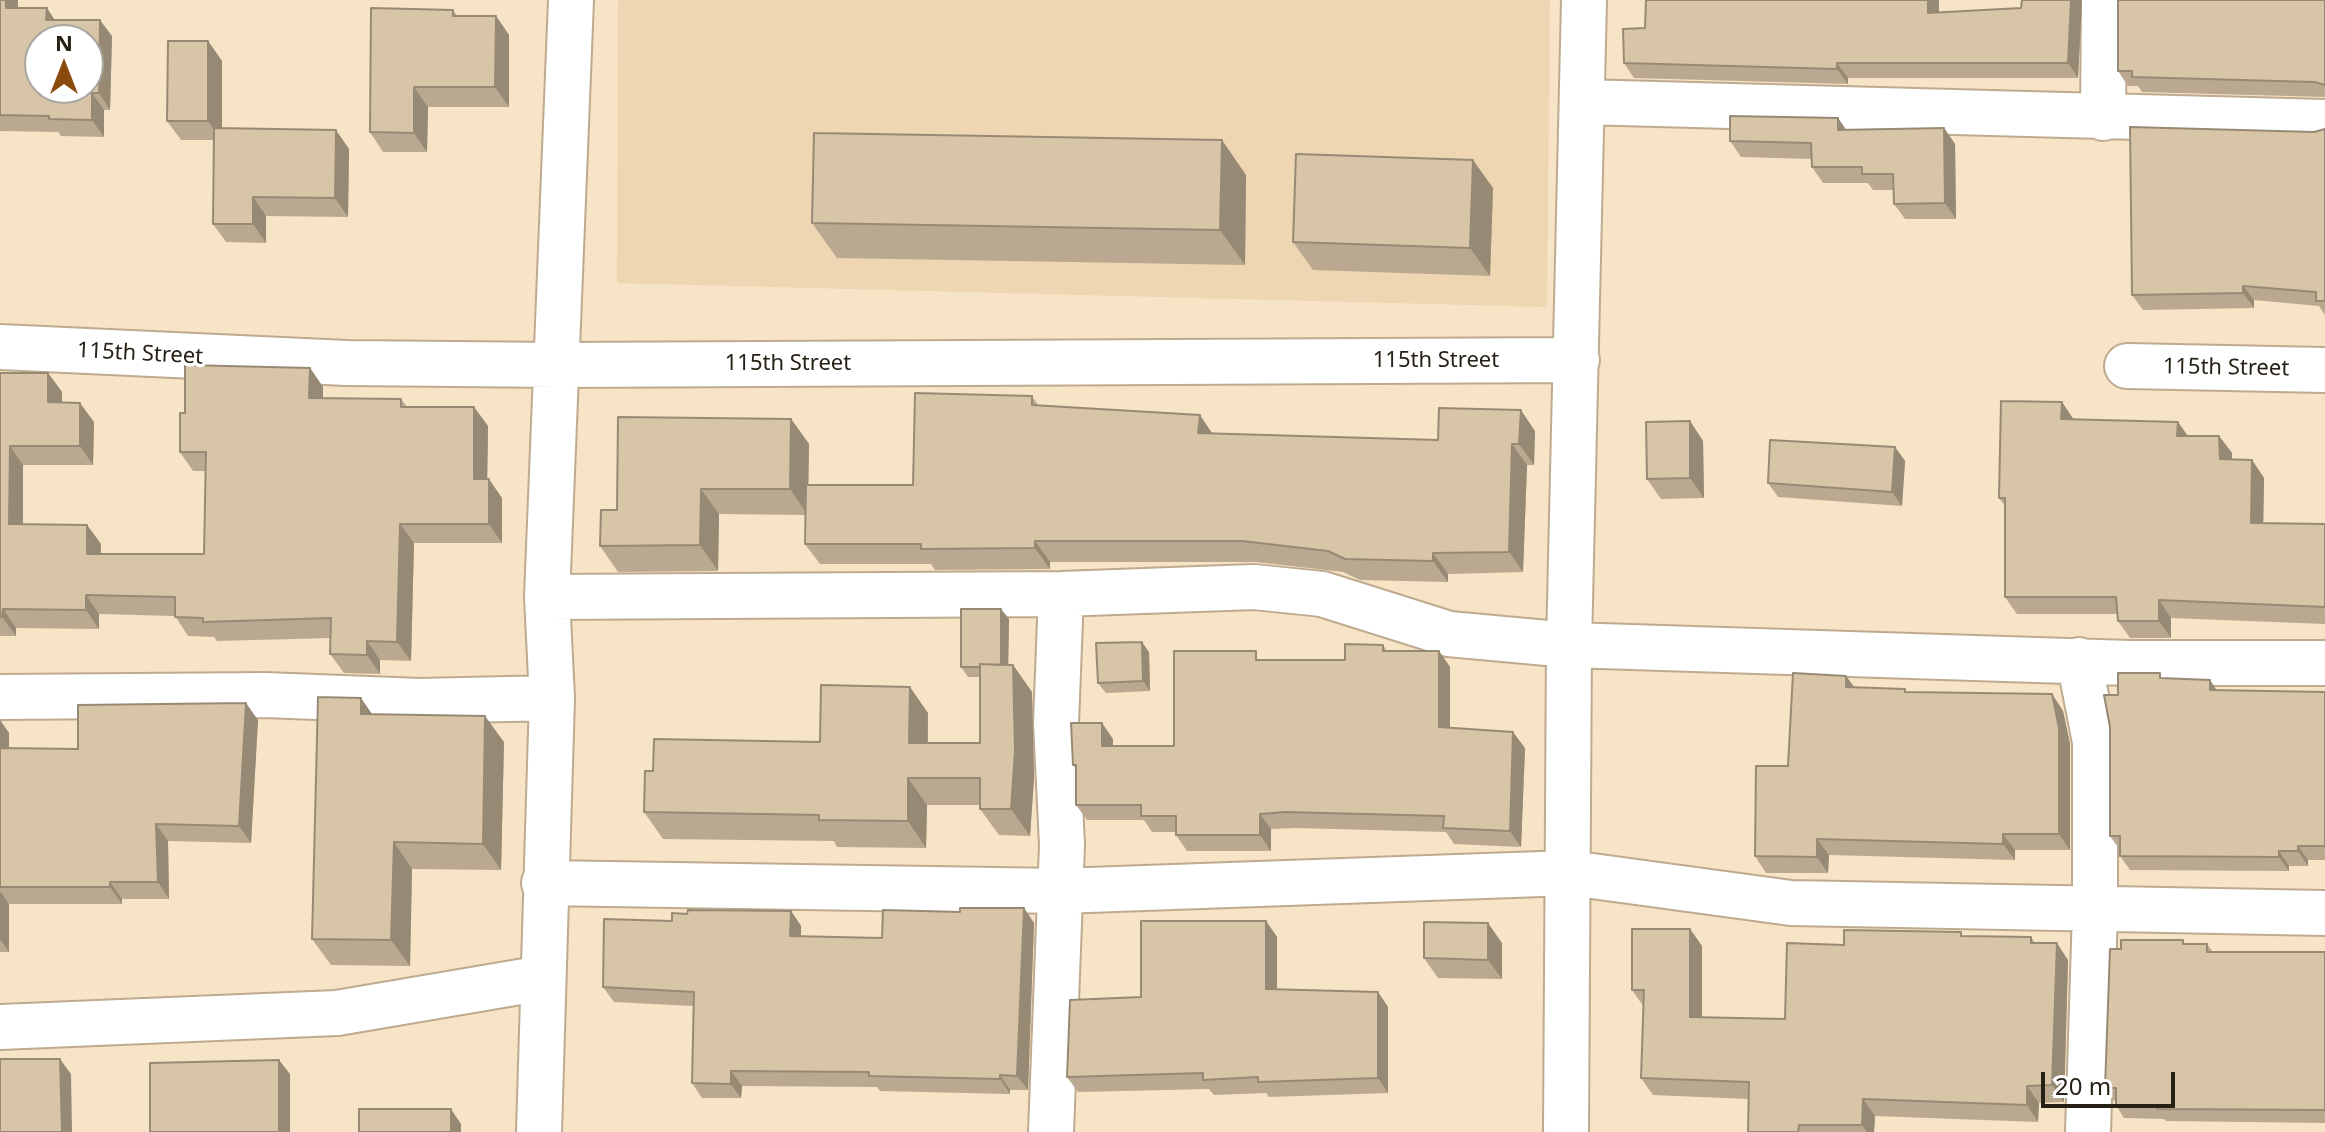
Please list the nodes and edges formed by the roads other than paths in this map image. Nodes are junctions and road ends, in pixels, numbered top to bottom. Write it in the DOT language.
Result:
graph roads {
  1 [pos="571,0"];
  2 [pos="1584,0"];
  3 [pos="2104,0"];
  4 [pos="1582,102"];
  5 [pos="2103,118"];
  6 [pos="2325,122"];
  7 [pos="0,347"];
  8 [pos="1577,360"];
  9 [pos="559,365"];
  10 [pos="2127,366"];
  11 [pos="2325,370"];
  12 [pos="1061,594"];
  13 [pos="547,597"];
  14 [pos="1569,645"];
  15 [pos="2079,660"];
  16 [pos="2325,663"];
  17 [pos="0,697"];
  18 [pos="552,698"];
  19 [pos="1570,873"];
  20 [pos="544,883"];
  21 [pos="1060,891"];
  22 [pos="2095,911"];
  23 [pos="2325,913"];
  24 [pos="543,978"];
  25 [pos="0,1027"];
  26 [pos="539,1132"];
  27 [pos="1051,1132"];
  28 [pos="1566,1132"];
  29 [pos="2088,1132"];
  1 -- 9 [label="street"];
  2 -- 4 [label="street"];
  3 -- 5 [label="street"];
  4 -- 5 [label="street"];
  4 -- 8 [label="street"];
  5 -- 6 [label="street"];
  7 -- 9 [label="street, 115th Street"];
  8 -- 9 [label="street, 115th Street"];
  8 -- 14 [label="street"];
  9 -- 13 [label="street"];
  10 -- 11 [label="street, 115th Street"];
  12 -- 13 [label="street"];
  12 -- 14 [label="street"];
  12 -- 21 [label="street"];
  13 -- 18 [label="street"];
  14 -- 15 [label="street"];
  14 -- 19 [label="street"];
  15 -- 16 [label="street"];
  15 -- 22 [label="street"];
  17 -- 18 [label="street"];
  18 -- 20 [label="street"];
  19 -- 21 [label="street"];
  19 -- 22 [label="street"];
  19 -- 28 [label="street"];
  20 -- 21 [label="street"];
  20 -- 24 [label="street"];
  21 -- 27 [label="street"];
  22 -- 23 [label="street"];
  22 -- 29 [label="street"];
  24 -- 25 [label="street"];
  24 -- 26 [label="street"];
}
